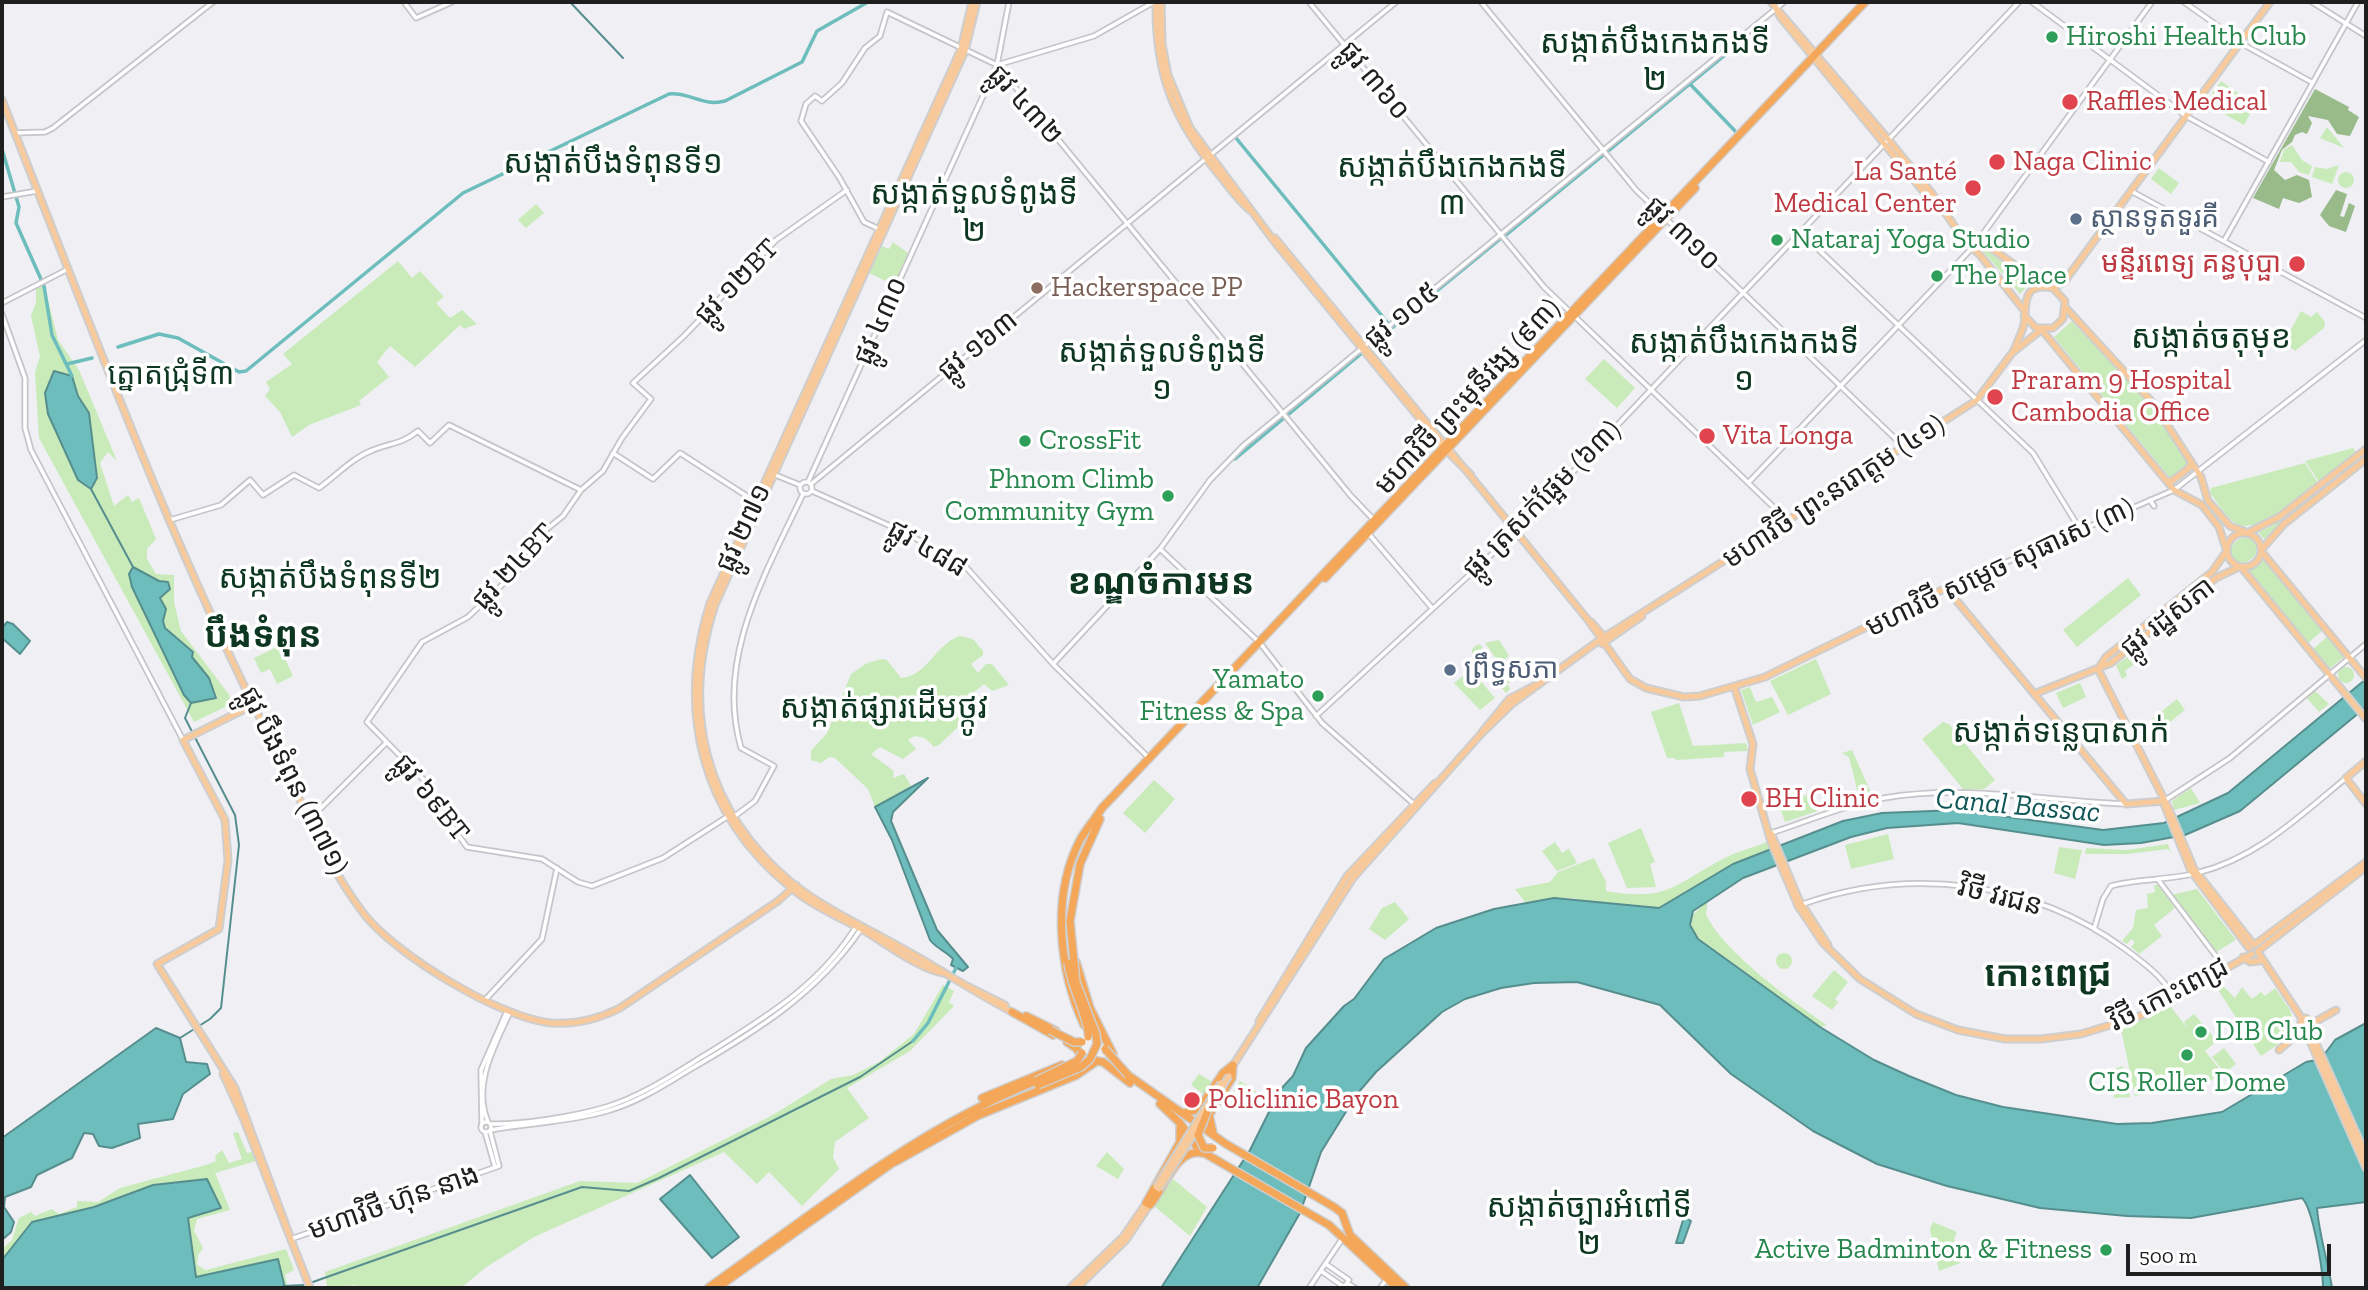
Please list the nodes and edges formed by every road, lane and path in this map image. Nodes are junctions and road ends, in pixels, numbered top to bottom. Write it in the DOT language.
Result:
graph roads {
  1 [pos="213,2"];
  2 [pos="404,2"];
  3 [pos="452,2"];
  4 [pos="974,2"];
  5 [pos="1009,2"];
  6 [pos="1155,2"];
  7 [pos="1161,2"];
  8 [pos="1309,2"];
  9 [pos="1396,2"];
  10 [pos="1481,2"];
  11 [pos="1771,2"];
  12 [pos="1784,2"];
  13 [pos="1865,2"];
  14 [pos="1872,2"];
  15 [pos="2019,2"];
  16 [pos="2032,2"];
  17 [pos="2152,2"];
  18 [pos="2184,2"];
  19 [pos="2270,2"];
  20 [pos="2312,2"];
  21 [pos="2358,2"];
  22 [pos="1776,8"];
  23 [pos="2346,23"];
  24 [pos="2366,36"];
  25 [pos="2240,43"];
  26 [pos="1344,45"];
  27 [pos="963,50"];
  28 [pos="1816,57"];
  29 [pos="2110,59"];
  30 [pos="997,65"];
  31 [pos="2314,83"];
  32 [pos="2,100"];
  33 [pos="2186,116"];
  34 [pos="1188,129"];
  35 [pos="15,133"];
  36 [pos="1886,141"];
  37 [pos="1604,152"];
  38 [pos="1207,156"];
  39 [pos="2269,162"];
  40 [pos="847,190"];
  41 [pos="37,191"];
  42 [pos="2131,191"];
  43 [pos="2,197"];
  44 [pos="1664,217"];
  45 [pos="1126,224"];
  46 [pos="879,229"];
  47 [pos="1800,232"];
  48 [pos="1502,236"];
  49 [pos="2224,241"];
  50 [pos="1974,245"];
  51 [pos="68,270"];
  52 [pos="2064,282"];
  53 [pos="2045,287"];
  54 [pos="2053,288"];
  55 [pos="1743,293"];
  56 [pos="2062,295"];
  57 [pos="2,303"];
  58 [pos="2066,309"];
  59 [pos="2024,312"];
  60 [pos="2,314"];
  61 [pos="1572,314"];
  62 [pos="2366,318"];
  63 [pos="1898,325"];
  64 [pos="2041,330"];
  65 [pos="2366,340"];
  66 [pos="1364,347"];
  67 [pos="2012,353"];
  68 [pos="1841,386"];
  69 [pos="1652,390"];
  70 [pos="651,399"];
  71 [pos="1977,400"];
  72 [pos="1284,415"];
  73 [pos="1447,447"];
  74 [pos="1903,448"];
  75 [pos="2366,449"];
  76 [pos="613,453"];
  77 [pos="2366,459"];
  78 [pos="2191,463"];
  79 [pos="2197,471"];
  80 [pos="772,474"];
  81 [pos="2167,481"];
  82 [pos="1749,482"];
  83 [pos="809,483"];
  84 [pos="2323,483"];
  85 [pos="800,485"];
  86 [pos="2174,489"];
  87 [pos="2328,489"];
  88 [pos="581,490"];
  89 [pos="812,491"];
  90 [pos="803,494"];
  91 [pos="2150,500"];
  92 [pos="756,502"];
  93 [pos="2154,506"];
  94 [pos="168,521"];
  95 [pos="1376,521"];
  96 [pos="1788,522"];
  97 [pos="1366,531"];
  98 [pos="2081,531"];
  99 [pos="1516,532"];
  100 [pos="2248,532"];
  101 [pos="1163,550"];
  102 [pos="2226,550"];
  103 [pos="2262,550"];
  104 [pos="2240,567"];
  105 [pos="1946,588"];
  106 [pos="1432,608"];
  107 [pos="1605,640"];
  108 [pos="1260,643"];
  109 [pos="2366,644"];
  110 [pos="2349,658"];
  111 [pos="1055,666"];
  112 [pos="2098,669"];
  113 [pos="2329,675"];
  114 [pos="2366,678"];
  115 [pos="1734,687"];
  116 [pos="2034,694"];
  117 [pos="253,705"];
  118 [pos="1316,716"];
  119 [pos="2366,719"];
  120 [pos="367,722"];
  121 [pos="183,740"];
  122 [pos="386,743"];
  123 [pos="1150,759"];
  124 [pos="2366,761"];
  125 [pos="2346,778"];
  126 [pos="2164,801"];
  127 [pos="2126,804"];
  128 [pos="2366,804"];
  129 [pos="1415,806"];
  130 [pos="731,817"];
  131 [pos="311,818"];
  132 [pos="1095,823"];
  133 [pos="1771,833"];
  134 [pos="2366,862"];
  135 [pos="2366,867"];
  136 [pos="557,868"];
  137 [pos="2195,874"];
  138 [pos="2159,881"];
  139 [pos="794,887"];
  140 [pos="1800,906"];
  141 [pos="860,926"];
  142 [pos="2094,929"];
  143 [pos="2253,950"];
  144 [pos="2243,957"];
  145 [pos="1070,961"];
  146 [pos="2259,961"];
  147 [pos="2225,968"];
  148 [pos="2268,970"];
  149 [pos="1079,975"];
  150 [pos="1067,977"];
  151 [pos="2175,997"];
  152 [pos="485,1000"];
  153 [pos="2336,1010"];
  154 [pos="508,1011"];
  155 [pos="1013,1011"];
  156 [pos="2298,1012"];
  157 [pos="1023,1014"];
  158 [pos="501,1027"];
  159 [pos="1084,1038"];
  160 [pos="2311,1038"];
  161 [pos="2279,1050"];
  162 [pos="1101,1051"];
  163 [pos="1080,1053"];
  164 [pos="1233,1065"];
  165 [pos="1227,1075"];
  166 [pos="1038,1082"];
  167 [pos="1161,1103"];
  168 [pos="1207,1109"];
  169 [pos="1175,1113"];
  170 [pos="489,1123"];
  171 [pos="482,1124"];
  172 [pos="488,1131"];
  173 [pos="1219,1138"];
  174 [pos="924,1139"];
  175 [pos="1208,1155"];
  176 [pos="2366,1155"];
  177 [pos="890,1162"];
  178 [pos="2366,1168"];
  179 [pos="1157,1188"];
  180 [pos="1148,1204"];
  181 [pos="1331,1205"];
  182 [pos="1329,1225"];
  183 [pos="1342,1237"];
  184 [pos="292,1239"];
  185 [pos="1326,1264"];
  186 [pos="1321,1271"];
  187 [pos="1390,1276"];
  188 [pos="1347,1283"];
  189 [pos="310,1288"];
  190 [pos="708,1288"];
  191 [pos="717,1288"];
  192 [pos="1070,1288"];
  193 [pos="1077,1288"];
  194 [pos="1309,1288"];
  195 [pos="1355,1288"];
  196 [pos="1380,1288"];
  197 [pos="1397,1288"];
  198 [pos="1406,1288"];
  1 -- 35 [label="street"];
  2 -- 3 [label="street"];
  4 -- 27 [label="main road, ផ្លូវ ២៧១"];
  5 -- 30 [label="street, ផ្លូវ ៤៣០"];
  6 -- 30 [label="street"];
  6 -- 34 [label="main road"];
  7 -- 34 [label="main road"];
  8 -- 26 [label="street, ផ្លូវ ៣៦០"];
  9 -- 26 [label="street"];
  10 -- 37 [label="street, ផ្លូវ ៣១០"];
  11 -- 22 [label="main road"];
  12 -- 22 [label="street, ផ្លូវ ១០៥"];
  13 -- 28 [label="highway, មហាវិថី ព្រះមុនីវង្ស (៩៣)"];
  14 -- 28 [label="highway, មហាវិថី ព្រះមុនីវង្ស (៩៣)"];
  15 -- 36 [label="street, ផ្លូវ ត្រសក់ផ្អែម (៦៣)"];
  16 -- 29 [label="street"];
  17 -- 29 [label="street"];
  18 -- 25 [label="street"];
  19 -- 25 [label="main road"];
  20 -- 23 [label="street"];
  21 -- 23 [label="street"];
  22 -- 28 [label="main road"];
  22 -- 37 [label="street, ផ្លូវ ១០៥"];
  23 -- 24 [label="street"];
  23 -- 31 [label="street"];
  25 -- 31 [label="street"];
  25 -- 33 [label="main road"];
  26 -- 38 [label="street, ផ្លូវ ១៦៣"];
  26 -- 48 [label="street, ផ្លូវ ៣៦០"];
  27 -- 30 [label="street, ផ្លូវ ៤៣២"];
  27 -- 40 [label="street, ផ្លូវ ៤៣២"];
  27 -- 46 [label="main road, ផ្លូវ ២៧១"];
  27 -- 80 [label="main road, ផ្លូវ ២៧១"];
  28 -- 36 [label="main road"];
  28 -- 44 [label="highway, មហាវិថី ព្រះមុនីវង្ស (៩៣)"];
  29 -- 33 [label="street"];
  29 -- 50 [label="street"];
  30 -- 45 [label="street, ផ្លូវ ៤៣២"];
  30 -- 83 [label="street, ផ្លូវ ៤៣០"];
  31 -- 39 [label="street"];
  32 -- 35 [label="main road, ផ្លូវ បឹងទំពុន (៣៧១)"];
  33 -- 39 [label="street"];
  33 -- 42 [label="main road"];
  34 -- 38 [label="main road, មហាវិថី សម្តេច សុធារស (៣)"];
  35 -- 41 [label="main road, ផ្លូវ បឹងទំពុន (៣៧១)"];
  36 -- 47 [label="street, ផ្លូវ ត្រសក់ផ្អែម (៦៣)"];
  36 -- 50 [label="main road"];
  37 -- 44 [label="street, ផ្លូវ ៣១០"];
  37 -- 48 [label="street, ផ្លូវ ១០៥"];
  38 -- 45 [label="street, ផ្លូវ ១៦៣"];
  38 -- 66 [label="main road, មហាវិថី សម្តេច សុធារស (៣)"];
  39 -- 49 [label="street"];
  40 -- 46 [label="street"];
  40 -- 70 [label="street, ផ្លូវ ១២BT"];
  41 -- 43 [label="street"];
  41 -- 51 [label="main road, ផ្លូវ បឹងទំពុន (៣៧១)"];
  42 -- 49 [label="street"];
  42 -- 52 [label="main road"];
  44 -- 55 [label="street, ផ្លូវ ៣១០"];
  44 -- 61 [label="highway, មហាវិថី ព្រះមុនីវង្ស (៩៣)"];
  45 -- 72 [label="street, ផ្លូវ ៤៣២"];
  45 -- 83 [label="street, ផ្លូវ ១៦៣"];
  46 -- 80 [label="main road, ផ្លូវ ២៧១"];
  47 -- 55 [label="street, ផ្លូវ ត្រសក់ផ្អែម (៦៣)"];
  47 -- 63 [label="street"];
  48 -- 61 [label="street, ផ្លូវ ៣៦០"];
  48 -- 66 [label="street, ផ្លូវ ១០៥"];
  49 -- 62 [label="street"];
  50 -- 53 [label="main road"];
  50 -- 59 [label="main road"];
  50 -- 63 [label="street"];
  51 -- 57 [label="street"];
  51 -- 94 [label="main road, ផ្លូវ បឹងទំពុន (៣៧១)"];
  52 -- 54 [label="main road"];
  52 -- 56 [label="main road"];
  53 -- 54 [label="main road"];
  53 -- 59 [label="main road"];
  54 -- 56 [label="main road"];
  55 -- 68 [label="street, ផ្លូវ ៣១០"];
  55 -- 69 [label="street, ផ្លូវ ត្រសក់ផ្អែម (៦៣)"];
  56 -- 58 [label="main road"];
  58 -- 64 [label="main road"];
  58 -- 78 [label="main road"];
  59 -- 64 [label="main road"];
  59 -- 67 [label="main road, មហាវិថី ព្រះនរោត្តម (៤១)"];
  60 -- 121 [label="street"];
  61 -- 69 [label="street, ផ្លូវ ៣៦០"];
  61 -- 73 [label="highway, មហាវិថី ព្រះមុនីវង្ស (៩៣)"];
  63 -- 68 [label="street"];
  63 -- 71 [label="street"];
  64 -- 67 [label="main road, មហាវិថី ព្រះនរោត្តម (៤១)"];
  64 -- 81 [label="main road"];
  65 -- 79 [label="street, មហាវិថី សម្តេច សុធារស (៣)"];
  66 -- 72 [label="street, ផ្លូវ ១០៥"];
  66 -- 73 [label="main road, មហាវិថី សម្តេច សុធារស (៣)"];
  67 -- 71 [label="main road, មហាវិថី ព្រះនរោត្តម (៤១)"];
  68 -- 74 [label="street, ផ្លូវ ៣១០"];
  68 -- 82 [label="street"];
  69 -- 82 [label="street, ផ្លូវ ៣៦០"];
  69 -- 99 [label="street, ផ្លូវ ត្រសក់ផ្អែម (៦៣)"];
  70 -- 76 [label="street, ផ្លូវ ២៤BT"];
  71 -- 74 [label="main road, មហាវិថី ព្រះនរោត្តម (៤១)"];
  71 -- 98 [label="street"];
  72 -- 95 [label="street, ផ្លូវ ៤៣២"];
  72 -- 101 [label="street, ផ្លូវ ១០៥"];
  73 -- 95 [label="highway, មហាវិថី ព្រះមុនីវង្ស (៩៣)"];
  73 -- 99 [label="main road, មហាវិថី សម្តេច សុធារស (៣)"];
  74 -- 96 [label="main road, មហាវិថី ព្រះនរោត្តម (៤១)"];
  75 -- 84 [label="main road"];
  76 -- 88 [label="street, ផ្លូវ ២៤BT"];
  76 -- 92 [label="street"];
  77 -- 87 [label="main road"];
  78 -- 79 [label="main road"];
  78 -- 81 [label="main road"];
  79 -- 86 [label="street, មហាវិថី សម្តេច សុធារស (៣)"];
  79 -- 100 [label="main road"];
  80 -- 85 [label="street"];
  80 -- 92 [label="main road, ផ្លូវ ២៧១"];
  80 -- 130 [label="main road, ផ្លូវ ២៧១"];
  81 -- 86 [label="main road"];
  82 -- 96 [label="street, ផ្លូវ ៣៦០"];
  83 -- 85 [label="street, ផ្លូវ ១៦៣"];
  83 -- 89 [label="street"];
  84 -- 87 [label="main road"];
  84 -- 100 [label="main road"];
  85 -- 90 [label="street"];
  86 -- 91 [label="street, មហាវិថី សម្តេច សុធារស (៣)"];
  86 -- 102 [label="main road"];
  87 -- 103 [label="main road"];
  88 -- 94 [label="street"];
  88 -- 120 [label="street, ផ្លូវ ២៤BT"];
  89 -- 90 [label="street"];
  89 -- 111 [label="street, ផ្លូវ ៤៨៨"];
  90 -- 130 [label="street, ផ្លូវ ៦៩BT"];
  91 -- 93 [label="street"];
  91 -- 98 [label="street, មហាវិថី សម្តេច សុធារស (៣)"];
  92 -- 130 [label="main road, ផ្លូវ ២៧១"];
  94 -- 117 [label="main road, ផ្លូវ បឹងទំពុន (៣៧១)"];
  95 -- 97 [label="highway, មហាវិថី ព្រះមុនីវង្ស (៩៣)"];
  96 -- 107 [label="main road, មហាវិថី ព្រះនរោត្តម (៤១)"];
  97 -- 106 [label="street"];
  97 -- 108 [label="highway, មហាវិថី ព្រះមុនីវង្ស (៩៣)"];
  98 -- 105 [label="street, មហាវិថី សម្តេច សុធារស (៣)"];
  99 -- 106 [label="street, ផ្លូវ ត្រសក់ផ្អែម (៦៣)"];
  99 -- 107 [label="main road, មហាវិថី សម្តេច សុធារស (៣)"];
  100 -- 102 [label="main road"];
  100 -- 103 [label="main road"];
  101 -- 108 [label="street"];
  101 -- 111 [label="street, ផ្លូវ ១០៥"];
  102 -- 104 [label="main road"];
  102 -- 112 [label="main road, ផ្លូវ រដ្ឋសភា"];
  103 -- 104 [label="main road"];
  103 -- 110 [label="main road"];
  104 -- 112 [label="main road, ផ្លូវ រដ្ឋសភា"];
  104 -- 113 [label="main road"];
  105 -- 115 [label="main road, មហាវិថី សម្តេច សុធារស (៣)"];
  105 -- 116 [label="main road"];
  106 -- 118 [label="street, ផ្លូវ ត្រសក់ផ្អែម (៦៣)"];
  107 -- 115 [label="main road, មហាវិថី សម្តេច សុធារស (៣)"];
  107 -- 129 [label="main road, មហាវិថី ព្រះនរោត្តម (៤១)"];
  108 -- 118 [label="street"];
  108 -- 123 [label="highway, មហាវិថី ព្រះមុនីវង្ស (៩៣)"];
  109 -- 110 [label="street"];
  110 -- 113 [label="street"];
  110 -- 114 [label="main road"];
  111 -- 123 [label="street, ផ្លូវ ៤៨៨"];
  112 -- 116 [label="main road, ផ្លូវ រដ្ឋសភា"];
  112 -- 126 [label="main road"];
  113 -- 119 [label="main road"];
  113 -- 126 [label="street"];
  115 -- 133 [label="main road, វិថី កោះពេជ្រ"];
  116 -- 127 [label="main road"];
  117 -- 121 [label="main road"];
  117 -- 131 [label="main road, ផ្លូវ បឹងទំពុន (៣៧១)"];
  118 -- 129 [label="street"];
  120 -- 122 [label="street, ផ្លូវ ៦៩BT"];
  121 -- 184 [label="main road"];
  122 -- 131 [label="street"];
  122 -- 136 [label="street, ផ្លូវ ៦៩BT"];
  123 -- 132 [label="highway, មហាវិថី ព្រះមុនីវង្ស (៩៣)"];
  124 -- 125 [label="main road"];
  125 -- 128 [label="main road"];
  125 -- 137 [label="street"];
  126 -- 127 [label="main road"];
  126 -- 137 [label="main road"];
  127 -- 133 [label="street"];
  129 -- 164 [label="main road, មហាវិថី ព្រះនរោត្តម (៤១)"];
  130 -- 136 [label="street, ផ្លូវ ៦៩BT"];
  130 -- 139 [label="main road, ផ្លូវ ២៧១"];
  131 -- 152 [label="main road, ផ្លូវ បឹងទំពុន (៣៧១)"];
  132 -- 145 [label="highway"];
  132 -- 145 [label="highway, bridge"];
  133 -- 140 [label="main road, វិថី កោះពេជ្រ"];
  134 -- 143 [label="main road, វិថី កោះពេជ្រ"];
  135 -- 143 [label="main road, វិថី កោះពេជ្រ"];
  136 -- 152 [label="street"];
  137 -- 138 [label="street"];
  137 -- 143 [label="main road"];
  138 -- 142 [label="street"];
  138 -- 147 [label="street"];
  139 -- 141 [label="main road, ផ្លូវ ២៧១"];
  139 -- 154 [label="main road, ផ្លូវ បឹងទំពុន (៣៧១)"];
  140 -- 142 [label="street, វិថី វរជន"];
  140 -- 151 [label="main road, វិថី កោះពេជ្រ"];
  141 -- 155 [label="main road, ផ្លូវ ២៧១"];
  141 -- 170 [label="street"];
  141 -- 172 [label="street"];
  142 -- 151 [label="street, វិថី វរជន"];
  143 -- 144 [label="main road, វិថី កោះពេជ្រ"];
  143 -- 146 [label="main road"];
  143 -- 148 [label="main road"];
  144 -- 146 [label="main road"];
  144 -- 147 [label="main road, វិថី កោះពេជ្រ"];
  145 -- 149 [label="highway"];
  145 -- 150 [label="highway"];
  145 -- 159 [label="highway, bridge"];
  145 -- 162 [label="highway, bridge"];
  145 -- 166 [label="highway, bridge"];
  146 -- 148 [label="main road"];
  147 -- 151 [label="main road, វិថី កោះពេជ្រ"];
  148 -- 156 [label="main road"];
  149 -- 150 [label="highway"];
  149 -- 162 [label="highway"];
  150 -- 159 [label="highway"];
  152 -- 154 [label="main road, ផ្លូវ បឹងទំពុន (៣៧១)"];
  153 -- 156 [label="main road"];
  154 -- 158 [label="street"];
  155 -- 157 [label="highway"];
  155 -- 163 [label="highway"];
  156 -- 160 [label="main road"];
  156 -- 161 [label="main road"];
  157 -- 159 [label="highway"];
  157 -- 159 [label="highway, bridge"];
  158 -- 170 [label="street"];
  158 -- 171 [label="street"];
  159 -- 162 [label="highway, bridge"];
  159 -- 163 [label="highway, bridge"];
  160 -- 176 [label="main road"];
  160 -- 178 [label="main road"];
  162 -- 163 [label="highway, bridge"];
  162 -- 166 [label="highway, bridge"];
  162 -- 167 [label="highway"];
  162 -- 167 [label="highway, bridge"];
  162 -- 167 [label="highway"];
  163 -- 166 [label="highway, bridge"];
  164 -- 165 [label="main road, មហាវិថី ព្រះនរោត្តម (៤១)"];
  164 -- 168 [label="highway"];
  165 -- 168 [label="main road, bridge"];
  165 -- 179 [label="main road, bridge"];
  166 -- 174 [label="highway"];
  166 -- 174 [label="highway"];
  167 -- 168 [label="highway, bridge"];
  167 -- 169 [label="highway"];
  168 -- 169 [label="highway"];
  168 -- 173 [label="highway"];
  168 -- 179 [label="main road, bridge"];
  169 -- 173 [label="highway"];
  169 -- 175 [label="highway"];
  169 -- 180 [label="highway"];
  170 -- 171 [label="street"];
  170 -- 172 [label="street"];
  171 -- 172 [label="street"];
  172 -- 184 [label="street, មហាវិថី ហ៊ុន នាង"];
  173 -- 181 [label="highway"];
  174 -- 177 [label="highway"];
  175 -- 180 [label="highway"];
  175 -- 182 [label="highway"];
  177 -- 190 [label="highway"];
  177 -- 191 [label="highway"];
  179 -- 180 [label="main road"];
  180 -- 192 [label="main road"];
  180 -- 193 [label="main road"];
  181 -- 182 [label="highway"];
  181 -- 187 [label="highway"];
  182 -- 183 [label="highway"];
  183 -- 185 [label="street"];
  183 -- 187 [label="highway"];
  184 -- 189 [label="main road, មហាវិថី ហ៊ុន នាង"];
  185 -- 186 [label="street"];
  185 -- 188 [label="street"];
  186 -- 188 [label="street"];
  186 -- 194 [label="street"];
  187 -- 196 [label="street"];
  187 -- 197 [label="highway"];
  187 -- 198 [label="highway"];
  188 -- 195 [label="street"];
}
